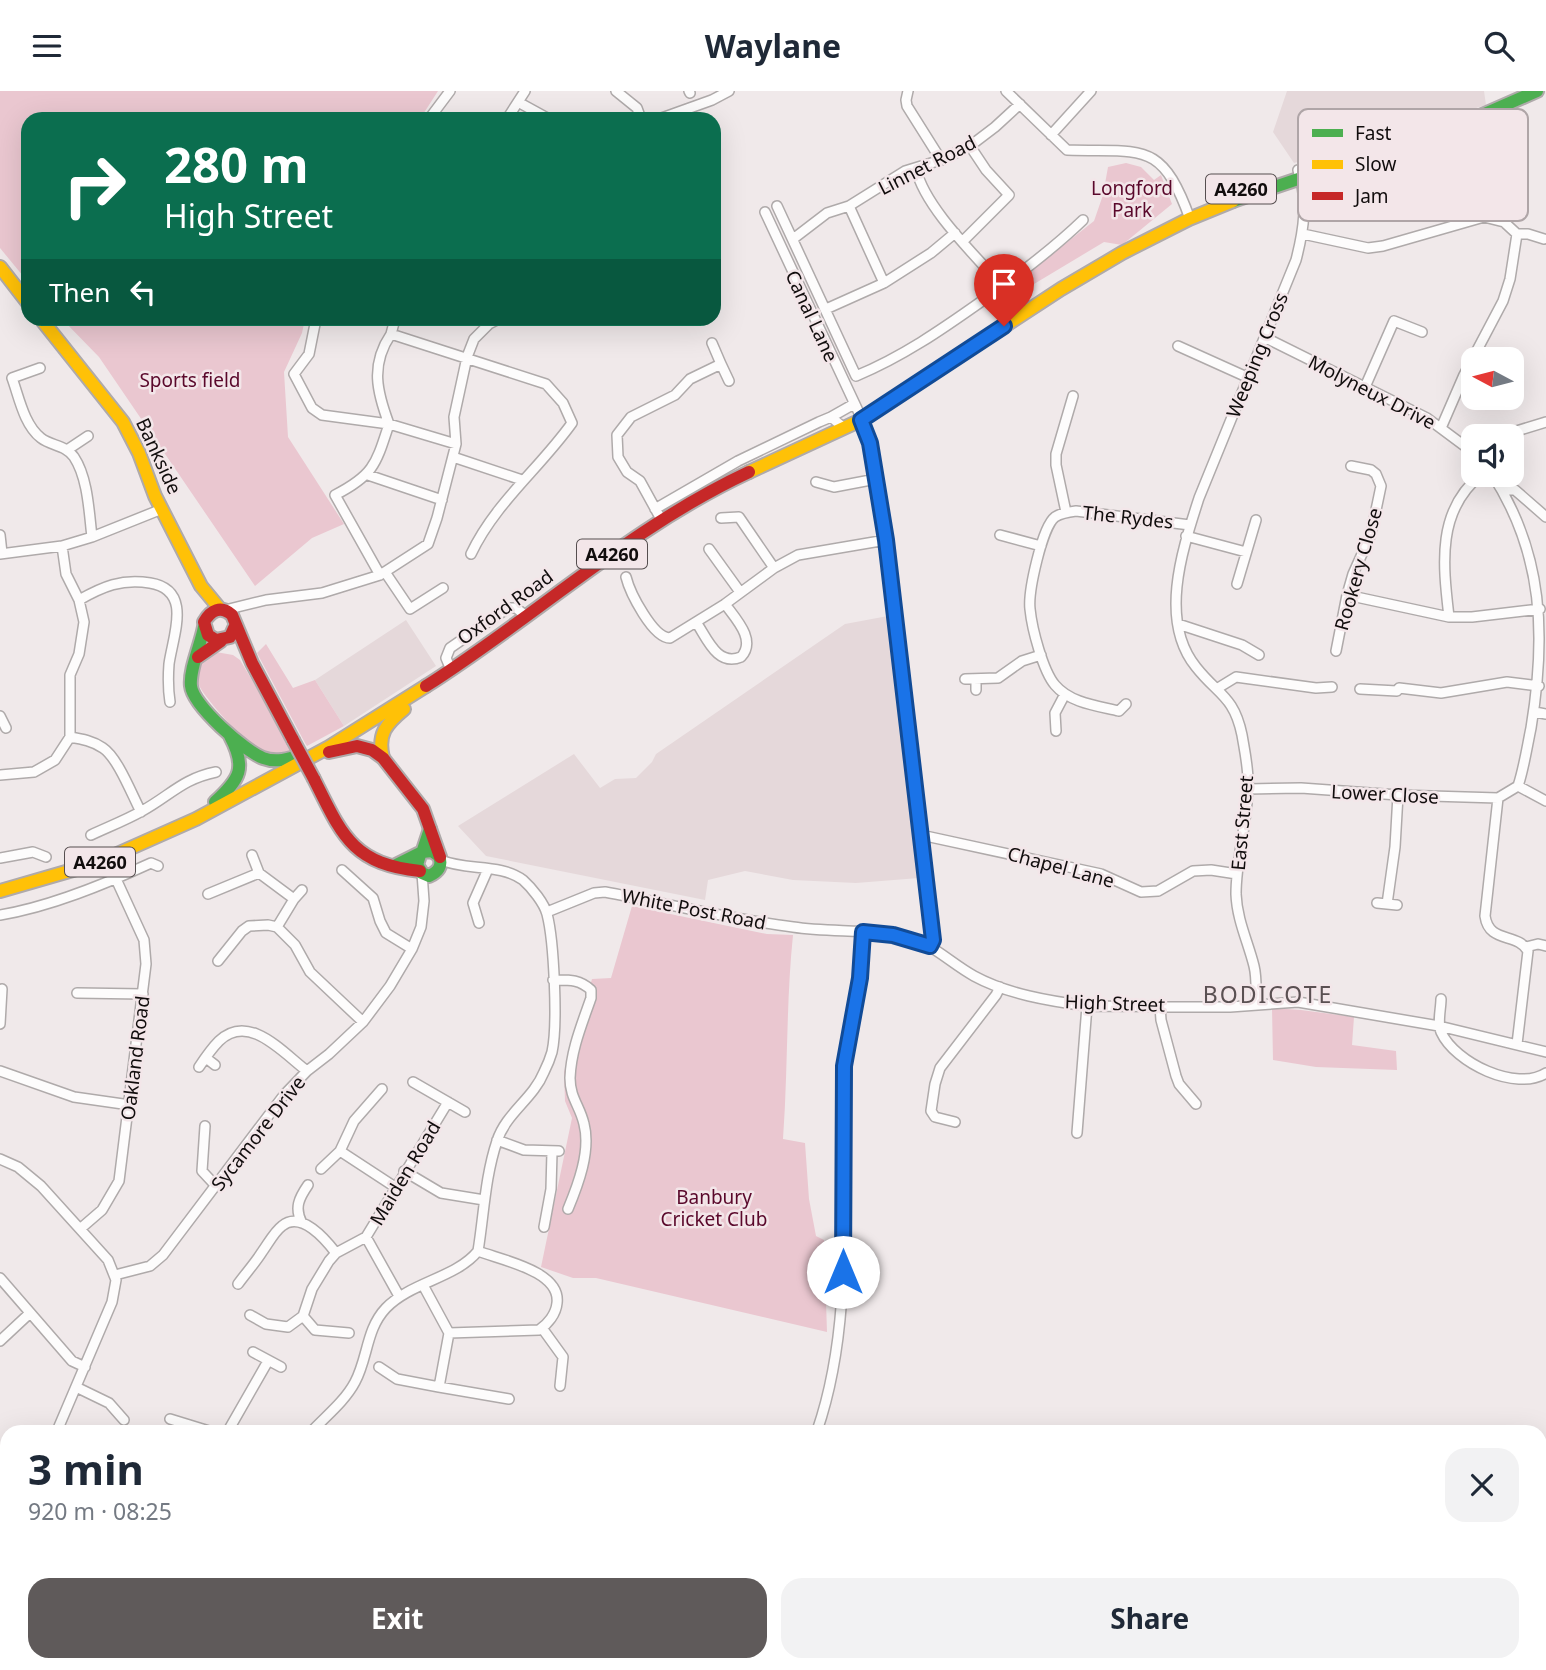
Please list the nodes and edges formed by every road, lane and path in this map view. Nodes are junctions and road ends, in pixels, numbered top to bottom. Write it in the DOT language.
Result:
graph roads {
  1 [pos="450,91"];
  2 [pos="525,91"];
  3 [pos="617,91"];
  4 [pos="729,91"];
  5 [pos="908,91"];
  6 [pos="1006,91"];
  7 [pos="1091,91"];
  8 [pos="1537,91"];
  9 [pos="519,101"];
  10 [pos="1020,104"];
  11 [pos="1496,109"];
  12 [pos="434,112"];
  13 [pos="512,112"];
  14 [pos="538,112"];
  15 [pos="638,112"];
  16 [pos="679,112"];
  17 [pos="1051,135"];
  18 [pos="970,146"];
  19 [pos="941,160"];
  20 [pos="916,169"];
  21 [pos="1298,175"];
  22 [pos="777,206"];
  23 [pos="849,206"];
  24 [pos="765,212"];
  25 [pos="1188,214"];
  26 [pos="1083,220"];
  27 [pos="1304,221"];
  28 [pos="1473,221"];
  29 [pos="1499,221"];
  30 [pos="955,233"];
  31 [pos="1303,234"];
  32 [pos="1517,234"];
  33 [pos="793,239"];
  34 [pos="1544,239"];
  35 [pos="962,241"];
  36 [pos="0,267"];
  37 [pos="884,283"];
  38 [pos="1003,287"];
  39 [pos="21,294"];
  40 [pos="826,309"];
  41 [pos="47,326"];
  42 [pos="315,326"];
  43 [pos="393,326"];
  44 [pos="487,326"];
  45 [pos="1422,332"];
  46 [pos="391,334"];
  47 [pos="1266,338"];
  48 [pos="712,343"];
  49 [pos="1178,346"];
  50 [pos="467,357"];
  51 [pos="721,365"];
  52 [pos="40,368"];
  53 [pos="1249,379"];
  54 [pos="729,381"];
  55 [pos="1365,387"];
  56 [pos="1073,396"];
  57 [pos="854,404"];
  58 [pos="831,417"];
  59 [pos="861,420"];
  60 [pos="1546,422"];
  61 [pos="389,424"];
  62 [pos="844,428"];
  63 [pos="1441,428"];
  64 [pos="1524,429"];
  65 [pos="88,436"];
  66 [pos="1461,443"];
  67 [pos="456,444"];
  68 [pos="67,450"];
  69 [pos="453,457"];
  70 [pos="1351,466"];
  71 [pos="368,475"];
  72 [pos="876,479"];
  73 [pos="522,480"];
  74 [pos="816,482"];
  75 [pos="1468,487"];
  76 [pos="1501,489"];
  77 [pos="442,500"];
  78 [pos="162,509"];
  79 [pos="655,509"];
  80 [pos="1066,512"];
  81 [pos="722,517"];
  82 [pos="1546,517"];
  83 [pos="1255,520"];
  84 [pos="662,521"];
  85 [pos="1190,525"];
  86 [pos="0,535"];
  87 [pos="1000,535"];
  88 [pos="1186,536"];
  89 [pos="92,537"];
  90 [pos="886,540"];
  91 [pos="62,546"];
  92 [pos="1041,546"];
  93 [pos="709,549"];
  94 [pos="1246,552"];
  95 [pos="1,554"];
  96 [pos="471,554"];
  97 [pos="774,568"];
  98 [pos="382,573"];
  99 [pos="626,577"];
  100 [pos="1237,584"];
  101 [pos="201,586"];
  102 [pos="443,588"];
  103 [pos="740,592"];
  104 [pos="1347,595"];
  105 [pos="79,600"];
  106 [pos="725,604"];
  107 [pos="1540,609"];
  108 [pos="229,616"];
  109 [pos="526,617"];
  110 [pos="1448,617"];
  111 [pos="205,622"];
  112 [pos="696,622"];
  113 [pos="1178,624"];
  114 [pos="223,640"];
  115 [pos="1336,650"];
  116 [pos="1041,655"];
  117 [pos="1259,655"];
  118 [pos="198,657"];
  119 [pos="250,661"];
  120 [pos="451,670"];
  121 [pos="965,679"];
  122 [pos="976,679"];
  123 [pos="432,681"];
  124 [pos="1332,687"];
  125 [pos="1539,687"];
  126 [pos="1218,688"];
  127 [pos="1360,689"];
  128 [pos="976,690"];
  129 [pos="1065,694"];
  130 [pos="170,702"];
  131 [pos="1122,712"];
  132 [pos="1535,712"];
  133 [pos="1546,714"];
  134 [pos="0,716"];
  135 [pos="6,728"];
  136 [pos="227,731"];
  137 [pos="1056,731"];
  138 [pos="70,737"];
  139 [pos="329,747"];
  140 [pos="308,758"];
  141 [pos="383,758"];
  142 [pos="216,772"];
  143 [pos="0,775"];
  144 [pos="1517,786"];
  145 [pos="1248,789"];
  146 [pos="1398,795"];
  147 [pos="1498,798"];
  148 [pos="1546,801"];
  149 [pos="141,812"];
  150 [pos="196,819"];
  151 [pos="430,827"];
  152 [pos="91,835"];
  153 [pos="921,835"];
  154 [pos="421,854"];
  155 [pos="252,855"];
  156 [pos="46,857"];
  157 [pos="0,858"];
  158 [pos="158,866"];
  159 [pos="386,866"];
  160 [pos="439,866"];
  161 [pos="488,869"];
  162 [pos="342,870"];
  163 [pos="421,872"];
  164 [pos="259,873"];
  165 [pos="1237,874"];
  166 [pos="116,879"];
  167 [pos="302,890"];
  168 [pos="0,891"];
  169 [pos="208,894"];
  170 [pos="294,899"];
  171 [pos="424,901"];
  172 [pos="1387,904"];
  173 [pos="547,912"];
  174 [pos="0,915"];
  175 [pos="479,923"];
  176 [pos="277,927"];
  177 [pos="863,932"];
  178 [pos="930,946"];
  179 [pos="1546,946"];
  180 [pos="1526,947"];
  181 [pos="412,949"];
  182 [pos="218,961"];
  183 [pos="553,980"];
  184 [pos="1000,987"];
  185 [pos="2,989"];
  186 [pos="77,993"];
  187 [pos="143,994"];
  188 [pos="1441,999"];
  189 [pos="1256,1004"];
  190 [pos="1087,1006"];
  191 [pos="1160,1006"];
  192 [pos="363,1021"];
  193 [pos="0,1024"];
  194 [pos="1439,1026"];
  195 [pos="1517,1044"];
  196 [pos="1546,1052"];
  197 [pos="206,1058"];
  198 [pos="215,1065"];
  199 [pos="199,1067"];
  200 [pos="0,1071"];
  201 [pos="307,1071"];
  202 [pos="1546,1073"];
  203 [pos="413,1083"];
  204 [pos="382,1089"];
  205 [pos="448,1102"];
  206 [pos="1196,1104"];
  207 [pos="130,1105"];
  208 [pos="465,1112"];
  209 [pos="955,1122"];
  210 [pos="205,1126"];
  211 [pos="1077,1133"];
  212 [pos="497,1140"];
  213 [pos="340,1151"];
  214 [pos="0,1159"];
  215 [pos="321,1169"];
  216 [pos="404,1171"];
  217 [pos="309,1185"];
  218 [pos="216,1186"];
  219 [pos="395,1187"];
  220 [pos="484,1201"];
  221 [pos="568,1209"];
  222 [pos="302,1223"];
  223 [pos="544,1227"];
  224 [pos="80,1229"];
  225 [pos="366,1237"];
  226 [pos="478,1251"];
  227 [pos="336,1253"];
  228 [pos="115,1275"];
  229 [pos="0,1278"];
  230 [pos="239,1284"];
  231 [pos="424,1285"];
  232 [pos="399,1296"];
  233 [pos="30,1313"];
  234 [pos="250,1315"];
  235 [pos="303,1316"];
  236 [pos="542,1328"];
  237 [pos="349,1333"];
  238 [pos="449,1333"];
  239 [pos="0,1341"];
  240 [pos="253,1352"];
  241 [pos="268,1361"];
  242 [pos="85,1367"];
  243 [pos="281,1367"];
  244 [pos="379,1367"];
  245 [pos="560,1386"];
  246 [pos="76,1387"];
  247 [pos="439,1387"];
  248 [pos="509,1399"];
  249 [pos="170,1419"];
  250 [pos="124,1420"];
  251 [pos="60,1425"];
  252 [pos="190,1425"];
  253 [pos="232,1425"];
  254 [pos="317,1425"];
  255 [pos="819,1425"];
  1 -- 12 [label="street"];
  2 -- 9 [label="street"];
  3 -- 15 [label="street"];
  4 -- 16 [label="street"];
  5 -- 19 [label="street"];
  6 -- 10 [label="street"];
  7 -- 17 [label="street"];
  8 -- 11 [label="main road, Oxford Road / A4260"];
  9 -- 13 [label="street"];
  9 -- 14 [label="street"];
  10 -- 17 [label="street"];
  10 -- 18 [label="street, Linnet Road"];
  17 -- 25 [label="street"];
  18 -- 19 [label="street, Linnet Road"];
  18 -- 35 [label="street"];
  19 -- 20 [label="street, Linnet Road"];
  20 -- 23 [label="street, Linnet Road"];
  20 -- 30 [label="street"];
  21 -- 25 [label="main road, Oxford Road / A4260"];
  22 -- 33 [label="street"];
  23 -- 33 [label="street, Linnet Road"];
  23 -- 37 [label="street"];
  24 -- 57 [label="street, Canal Lane"];
  25 -- 59 [label="main road, Oxford Road / A4260"];
  26 -- 38 [label="street"];
  27 -- 31 [label="street, Weeping Cross"];
  28 -- 31 [label="street"];
  29 -- 32 [label="street"];
  30 -- 35 [label="street"];
  30 -- 37 [label="street"];
  31 -- 47 [label="street, Weeping Cross"];
  32 -- 34 [label="street"];
  32 -- 63 [label="street"];
  33 -- 40 [label="street"];
  35 -- 38 [label="street"];
  36 -- 39 [label="main road"];
  37 -- 40 [label="street"];
  38 -- 40 [label="street"];
  41 -- 78 [label="main road, Bankside"];
  42 -- 61 [label="street"];
  43 -- 46 [label="street"];
  44 -- 50 [label="street"];
  45 -- 55 [label="street"];
  46 -- 50 [label="street"];
  46 -- 61 [label="street"];
  47 -- 53 [label="street, Weeping Cross"];
  47 -- 55 [label="street, Molyneux Drive"];
  48 -- 51 [label="street"];
  49 -- 53 [label="street"];
  50 -- 67 [label="street"];
  50 -- 73 [label="street"];
  51 -- 54 [label="street"];
  51 -- 79 [label="street"];
  52 -- 68 [label="street"];
  53 -- 85 [label="street, Weeping Cross"];
  55 -- 63 [label="street, Molyneux Drive"];
  56 -- 80 [label="street, The Rydes"];
  57 -- 58 [label="street"];
  57 -- 59 [label="street, Canal Lane"];
  58 -- 62 [label="street"];
  58 -- 79 [label="street"];
  59 -- 62 [label="main road, Oxford Road / A4260"];
  59 -- 72 [label="street, Canal Lane"];
  60 -- 64 [label="street"];
  61 -- 67 [label="street"];
  61 -- 71 [label="street"];
  62 -- 84 [label="main road, Oxford Road / A4260"];
  63 -- 66 [label="street, Molyneux Drive"];
  65 -- 68 [label="street"];
  67 -- 69 [label="street"];
  68 -- 89 [label="street"];
  69 -- 73 [label="street"];
  69 -- 77 [label="street"];
  70 -- 104 [label="street, Rookery Close"];
  71 -- 77 [label="street"];
  71 -- 98 [label="street"];
  72 -- 74 [label="street"];
  72 -- 90 [label="street, Canal Lane"];
  73 -- 96 [label="street"];
  75 -- 110 [label="street"];
  76 -- 82 [label="street"];
  76 -- 107 [label="street"];
  77 -- 98 [label="street"];
  78 -- 89 [label="street"];
  78 -- 101 [label="main road, Bankside"];
  79 -- 84 [label="street"];
  80 -- 85 [label="street, The Rydes"];
  80 -- 92 [label="street, The Rydes"];
  81 -- 97 [label="street"];
  83 -- 94 [label="street"];
  84 -- 109 [label="main road, Oxford Road / A4260"];
  85 -- 88 [label="street, Weeping Cross"];
  86 -- 95 [label="street"];
  87 -- 92 [label="street"];
  88 -- 94 [label="street"];
  88 -- 113 [label="street, East Street"];
  89 -- 91 [label="street"];
  90 -- 97 [label="street"];
  90 -- 153 [label="street, Canal Lane"];
  91 -- 95 [label="street"];
  91 -- 105 [label="street"];
  92 -- 116 [label="street, The Rydes"];
  93 -- 103 [label="street"];
  94 -- 100 [label="street"];
  97 -- 103 [label="street"];
  98 -- 102 [label="street"];
  98 -- 108 [label="street"];
  99 -- 112 [label="street"];
  101 -- 108 [label="main road, Bankside"];
  101 -- 111 [label="main road, Bankside"];
  103 -- 106 [label="street"];
  104 -- 110 [label="street"];
  104 -- 115 [label="street, Rookery Close"];
  105 -- 130 [label="street"];
  105 -- 138 [label="street"];
  106 -- 112 [label="street"];
  106 -- 112 [label="street"];
  107 -- 110 [label="street"];
  107 -- 125 [label="street"];
  108 -- 111 [label="main road"];
  108 -- 114 [label="main road"];
  108 -- 119 [label="main road, Bankside"];
  109 -- 120 [label="main road, Oxford Road / A4260"];
  109 -- 120 [label="street"];
  111 -- 114 [label="main road"];
  111 -- 118 [label="main road, Bankside"];
  113 -- 117 [label="street"];
  113 -- 126 [label="street, East Street"];
  114 -- 118 [label="main road"];
  114 -- 119 [label="main road"];
  116 -- 122 [label="street"];
  116 -- 129 [label="street, The Rydes"];
  118 -- 136 [label="main road, Bankside"];
  119 -- 159 [label="main road, bridge"];
  120 -- 123 [label="main road, Oxford Road / A4260"];
  121 -- 122 [label="street"];
  122 -- 128 [label="street"];
  123 -- 139 [label="main road, Oxford Road / A4260"];
  123 -- 141 [label="main road"];
  124 -- 126 [label="street"];
  125 -- 127 [label="street"];
  125 -- 132 [label="street"];
  126 -- 145 [label="street, East Street"];
  129 -- 131 [label="street"];
  129 -- 137 [label="street"];
  132 -- 133 [label="street"];
  132 -- 144 [label="street"];
  134 -- 135 [label="street"];
  136 -- 139 [label="main road"];
  136 -- 150 [label="main road"];
  138 -- 143 [label="street"];
  138 -- 149 [label="street"];
  139 -- 140 [label="main road, Oxford Road / A4260"];
  140 -- 141 [label="main road"];
  140 -- 150 [label="main road, Oxford Road / A4260"];
  141 -- 151 [label="main road"];
  142 -- 149 [label="street"];
  144 -- 147 [label="street"];
  144 -- 148 [label="street"];
  145 -- 146 [label="street, Lower Close"];
  145 -- 165 [label="street, East Street"];
  146 -- 147 [label="street, Lower Close"];
  146 -- 172 [label="street"];
  147 -- 180 [label="street"];
  149 -- 152 [label="street"];
  150 -- 168 [label="main road, Oxford Road / A4260"];
  151 -- 154 [label="main road"];
  151 -- 160 [label="main road"];
  153 -- 165 [label="street, Chapel Lane"];
  153 -- 178 [label="street, Canal Lane"];
  154 -- 159 [label="main road"];
  154 -- 160 [label="main road"];
  154 -- 163 [label="main road"];
  155 -- 164 [label="street"];
  156 -- 157 [label="street"];
  158 -- 166 [label="street"];
  159 -- 163 [label="main road"];
  160 -- 161 [label="street"];
  160 -- 163 [label="main road"];
  160 -- 171 [label="street, Sycamore Drive"];
  161 -- 173 [label="street"];
  161 -- 175 [label="street"];
  162 -- 181 [label="street"];
  163 -- 171 [label="street, Sycamore Drive"];
  164 -- 169 [label="street"];
  164 -- 170 [label="street"];
  165 -- 189 [label="street, East Street"];
  166 -- 174 [label="street"];
  166 -- 187 [label="street, Oakland Road"];
  167 -- 170 [label="street"];
  170 -- 176 [label="street"];
  171 -- 181 [label="street, Sycamore Drive"];
  173 -- 177 [label="street, White Post Road"];
  173 -- 183 [label="street"];
  176 -- 182 [label="street"];
  176 -- 192 [label="street"];
  177 -- 178 [label="street, High Street"];
  177 -- 255 [label="street"];
  178 -- 184 [label="street, High Street"];
  179 -- 180 [label="street"];
  180 -- 195 [label="street"];
  181 -- 192 [label="street, Sycamore Drive"];
  183 -- 212 [label="street"];
  183 -- 221 [label="street"];
  184 -- 190 [label="street, High Street"];
  184 -- 209 [label="street"];
  185 -- 193 [label="street"];
  186 -- 187 [label="street"];
  187 -- 207 [label="street, Oakland Road"];
  188 -- 194 [label="street"];
  189 -- 191 [label="street, High Street"];
  189 -- 194 [label="street, High Street"];
  190 -- 191 [label="street, High Street"];
  190 -- 211 [label="street"];
  191 -- 206 [label="street"];
  192 -- 201 [label="street, Sycamore Drive"];
  194 -- 195 [label="street, High Street"];
  194 -- 202 [label="street"];
  195 -- 196 [label="street, High Street"];
  197 -- 198 [label="street"];
  197 -- 199 [label="street"];
  197 -- 201 [label="street"];
  200 -- 207 [label="street"];
  201 -- 218 [label="street, Sycamore Drive"];
  203 -- 205 [label="street"];
  204 -- 213 [label="street"];
  205 -- 208 [label="street"];
  205 -- 216 [label="street, Maiden Road"];
  207 -- 224 [label="street, Oakland Road"];
  210 -- 218 [label="street"];
  212 -- 220 [label="street"];
  212 -- 223 [label="street"];
  213 -- 215 [label="street"];
  213 -- 219 [label="street"];
  214 -- 224 [label="street"];
  216 -- 219 [label="street, Maiden Road"];
  216 -- 220 [label="street"];
  217 -- 222 [label="street"];
  218 -- 228 [label="street, Sycamore Drive"];
  219 -- 225 [label="street, Maiden Road"];
  220 -- 226 [label="street"];
  222 -- 227 [label="street"];
  222 -- 230 [label="street"];
  224 -- 228 [label="street"];
  225 -- 227 [label="street, Maiden Road"];
  225 -- 232 [label="street"];
  226 -- 231 [label="street"];
  226 -- 236 [label="street"];
  227 -- 235 [label="street, Maiden Road"];
  228 -- 242 [label="street"];
  229 -- 233 [label="street"];
  231 -- 232 [label="street"];
  231 -- 238 [label="street"];
  232 -- 254 [label="street"];
  233 -- 239 [label="street"];
  233 -- 242 [label="street"];
  234 -- 235 [label="street"];
  235 -- 237 [label="street"];
  236 -- 238 [label="street"];
  236 -- 245 [label="street"];
  238 -- 247 [label="street"];
  240 -- 241 [label="street"];
  241 -- 243 [label="street"];
  241 -- 253 [label="street"];
  242 -- 246 [label="street"];
  244 -- 247 [label="street"];
  246 -- 250 [label="street"];
  246 -- 251 [label="street"];
  247 -- 248 [label="street"];
  249 -- 252 [label="street"];
}
